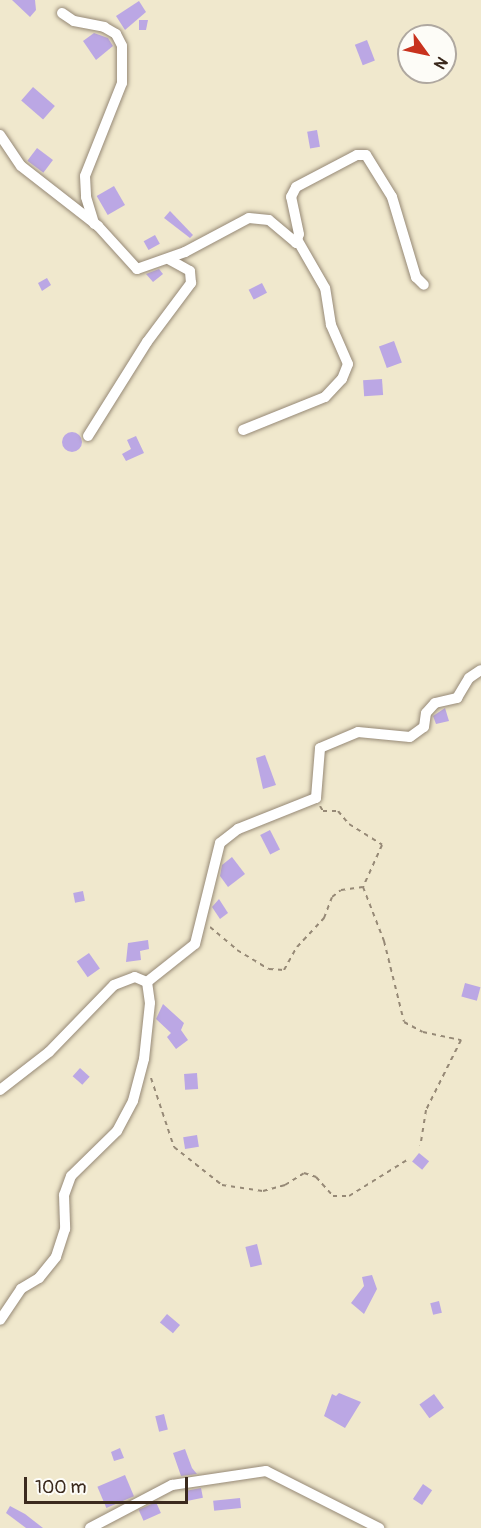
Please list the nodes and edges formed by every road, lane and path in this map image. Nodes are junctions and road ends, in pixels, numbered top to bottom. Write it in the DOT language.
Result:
graph roads {
  1 [pos="62,13"];
  2 [pos="0,135"];
  3 [pos="94,224"];
  4 [pos="298,241"];
  5 [pos="168,259"];
  6 [pos="424,285"];
  7 [pos="243,430"];
  8 [pos="88,436"];
  9 [pos="481,670"];
  10 [pos="316,798"];
  11 [pos="363,887"];
  12 [pos="202,906"];
  13 [pos="147,982"];
  14 [pos="142,1072"];
  15 [pos="0,1090"];
  16 [pos="420,1146"];
  17 [pos="407,1160"];
  18 [pos="0,1320"];
  19 [pos="90,1528"];
  20 [pos="379,1528"];
  1 -- 3 [label="street"];
  2 -- 3 [label="street"];
  3 -- 5 [label="street"];
  4 -- 5 [label="street"];
  4 -- 6 [label="street"];
  4 -- 7 [label="street"];
  5 -- 8 [label="street"];
  9 -- 10 [label="street"];
  10 -- 11 [label="path"];
  10 -- 12 [label="street"];
  11 -- 12 [label="path"];
  11 -- 16 [label="path"];
  12 -- 13 [label="street"];
  13 -- 14 [label="street"];
  13 -- 15 [label="street"];
  14 -- 17 [label="path"];
  14 -- 18 [label="street"];
  19 -- 20 [label="street"];
}
